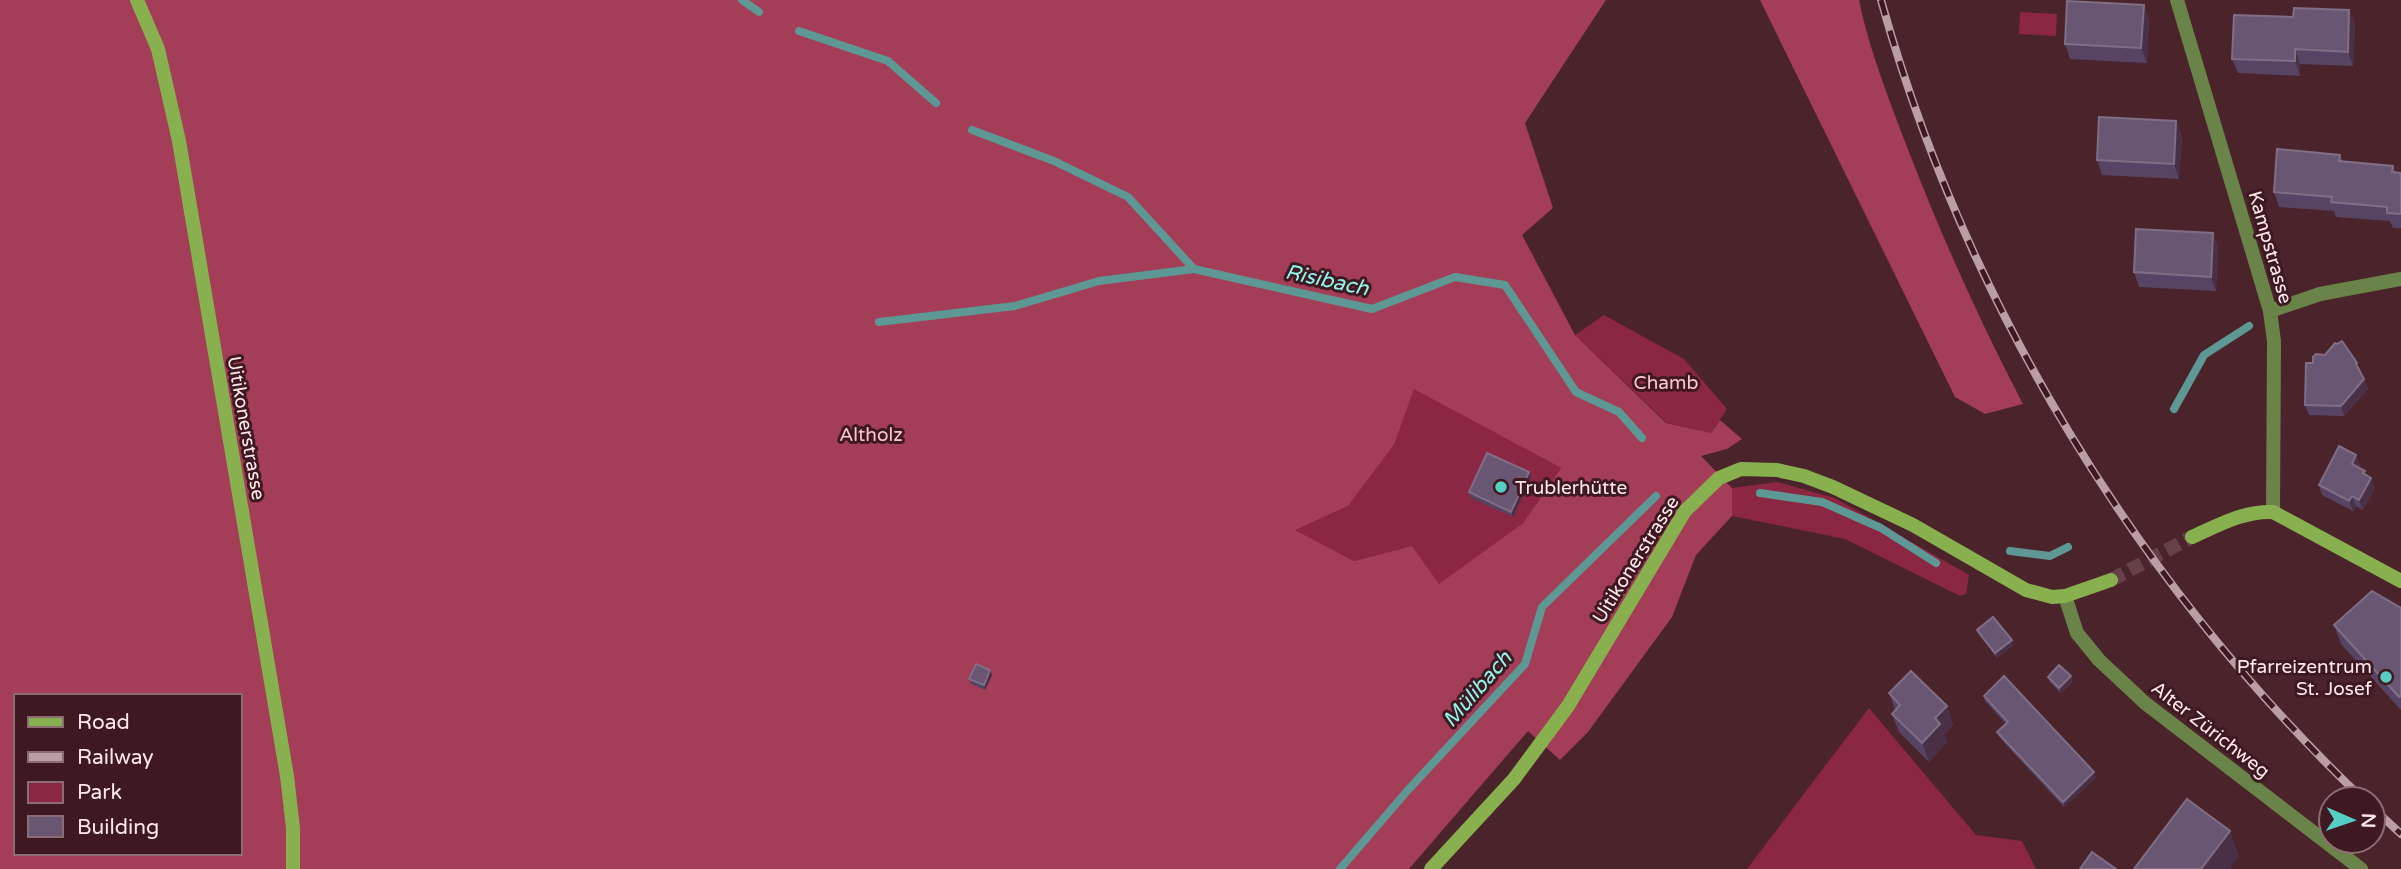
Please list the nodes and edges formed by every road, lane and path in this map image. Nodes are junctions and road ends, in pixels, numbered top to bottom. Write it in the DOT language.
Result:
graph roads {
  1 [pos="137,0"];
  2 [pos="2177,0"];
  3 [pos="2401,279"];
  4 [pos="2270,311"];
  5 [pos="2273,512"];
  6 [pos="2192,537"];
  7 [pos="2111,580"];
  8 [pos="2401,581"];
  9 [pos="2065,596"];
  10 [pos="293,869"];
  11 [pos="1431,869"];
  12 [pos="2361,869"];
  1 -- 10 [label="street, Uitikonerstrasse"];
  2 -- 4 [label="street, Kampstrasse"];
  3 -- 4 [label="street"];
  4 -- 5 [label="street, Kampstrasse"];
  5 -- 6 [label="street"];
  5 -- 8 [label="street"];
  7 -- 9 [label="street, Uitikonerstrasse"];
  9 -- 11 [label="street, Uitikonerstrasse"];
  9 -- 12 [label="street, Alter Zürichweg"];
}
